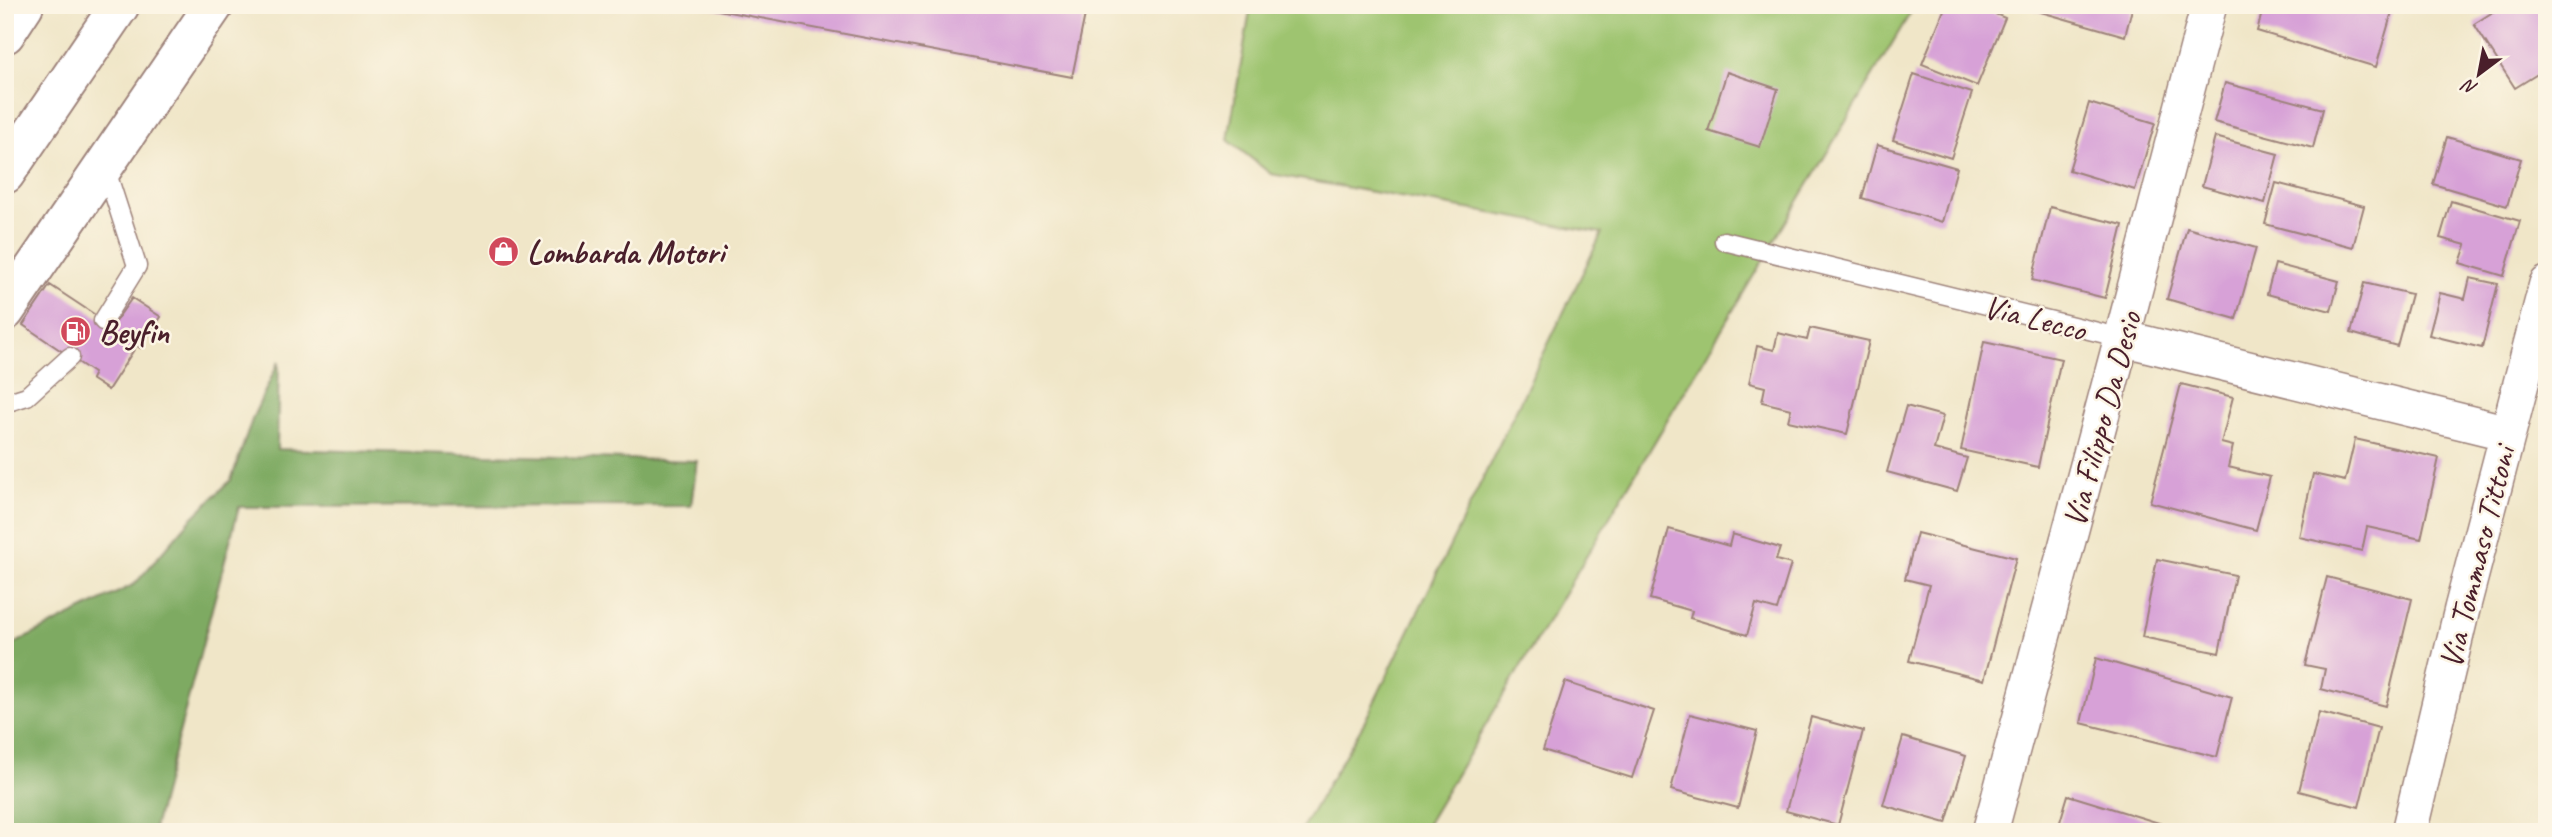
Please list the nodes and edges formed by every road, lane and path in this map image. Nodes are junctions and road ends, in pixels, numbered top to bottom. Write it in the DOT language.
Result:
graph roads {
  1 [pos="24,5"];
  2 [pos="120,5"];
  3 [pos="214,5"];
  4 [pos="2209,5"];
  5 [pos="5,34"];
  6 [pos="104,164"];
  7 [pos="5,174"];
  8 [pos="1724,241"];
  9 [pos="2547,284"];
  10 [pos="5,311"];
  11 [pos="103,321"];
  12 [pos="2122,338"];
  13 [pos="70,357"];
  14 [pos="5,402"];
  15 [pos="2508,433"];
  16 [pos="1990,832"];
  17 [pos="2409,832"];
  1 -- 5 [label="highway"];
  2 -- 7 [label="highway"];
  3 -- 6 [label="highway"];
  4 -- 12 [label="street, Via Filippo Da Desio"];
  6 -- 10 [label="highway"];
  6 -- 11 [label="lane"];
  8 -- 12 [label="lane, Via Lecco"];
  9 -- 15 [label="street, Via Tommaso Tittoni"];
  12 -- 15 [label="street, Via Lecco"];
  12 -- 16 [label="street, Via Filippo Da Desio"];
  13 -- 14 [label="lane"];
  15 -- 17 [label="street, Via Tommaso Tittoni"];
}
